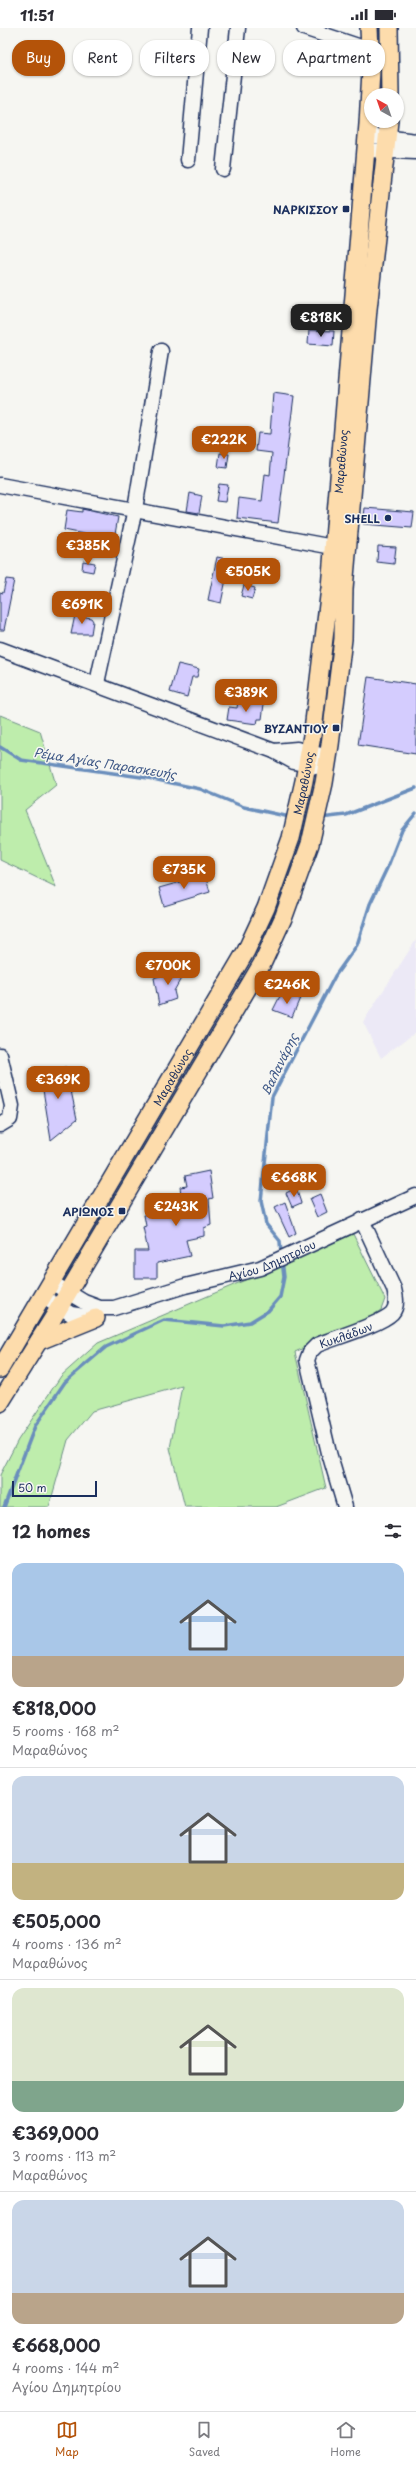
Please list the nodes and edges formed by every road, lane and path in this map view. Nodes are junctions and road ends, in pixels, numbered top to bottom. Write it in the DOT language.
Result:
graph roads {
  1 [pos="200,28"];
  2 [pos="238,28"];
  3 [pos="304,28"];
  4 [pos="369,28"];
  5 [pos="389,28"];
  6 [pos="340,40"];
  7 [pos="370,40"];
  8 [pos="369,76"];
  9 [pos="390,88"];
  10 [pos="387,136"];
  11 [pos="416,141"];
  12 [pos="367,142"];
  13 [pos="416,152"];
  14 [pos="188,160"];
  15 [pos="223,169"];
  16 [pos="161,351"];
  17 [pos="0,485"];
  18 [pos="135,509"];
  19 [pos="333,547"];
  20 [pos="0,649"];
  21 [pos="97,683"];
  22 [pos="308,759"];
  23 [pos="328,763"];
  24 [pos="0,1055"];
  25 [pos="0,1125"];
  26 [pos="416,1196"];
  27 [pos="362,1220"];
  28 [pos="47,1290"];
  29 [pos="68,1294"];
  30 [pos="120,1307"];
  31 [pos="59,1308"];
  32 [pos="96,1318"];
  33 [pos="39,1341"];
  34 [pos="0,1369"];
  35 [pos="0,1404"];
  36 [pos="345,1507"];
  1 -- 14 [label="street"];
  2 -- 15 [label="street"];
  3 -- 6 [label="street"];
  4 -- 7 [label="main road, Μαραθώνος"];
  5 -- 9 [label="main road"];
  8 -- 12 [label="main road, Μαραθώνος"];
  10 -- 11 [label="street"];
  10 -- 12 [label="street"];
  10 -- 13 [label="street"];
  10 -- 23 [label="main road, Μαραθώνος"];
  12 -- 19 [label="main road, Μαραθώνος"];
  16 -- 18 [label="street"];
  17 -- 18 [label="street"];
  18 -- 19 [label="street"];
  18 -- 21 [label="street"];
  19 -- 22 [label="main road, Μαραθώνος"];
  20 -- 21 [label="street"];
  21 -- 22 [label="street"];
  22 -- 23 [label="street"];
  22 -- 28 [label="main road, Μαραθώνος"];
  23 -- 29 [label="main road, Μαραθώνος"];
  24 -- 25 [label="street"];
  26 -- 27 [label="street, Αγίου Δημητρίου"];
  27 -- 30 [label="street, Αγίου Δημητρίου"];
  27 -- 36 [label="street, Κυκλάδων"];
  28 -- 29 [label="street, Αγίου Δημητρίου"];
  28 -- 31 [label="street"];
  28 -- 34 [label="main road, Μαραθώνος"];
  29 -- 30 [label="street, Αγίου Δημητρίου"];
  29 -- 31 [label="main road, Μαραθώνος"];
  30 -- 32 [label="street, Αγίου Δημητρίου"];
  31 -- 32 [label="street"];
  31 -- 33 [label="main road, Μαραθώνος"];
  32 -- 33 [label="main road"];
  33 -- 35 [label="main road, Μαραθώνος"];
}
